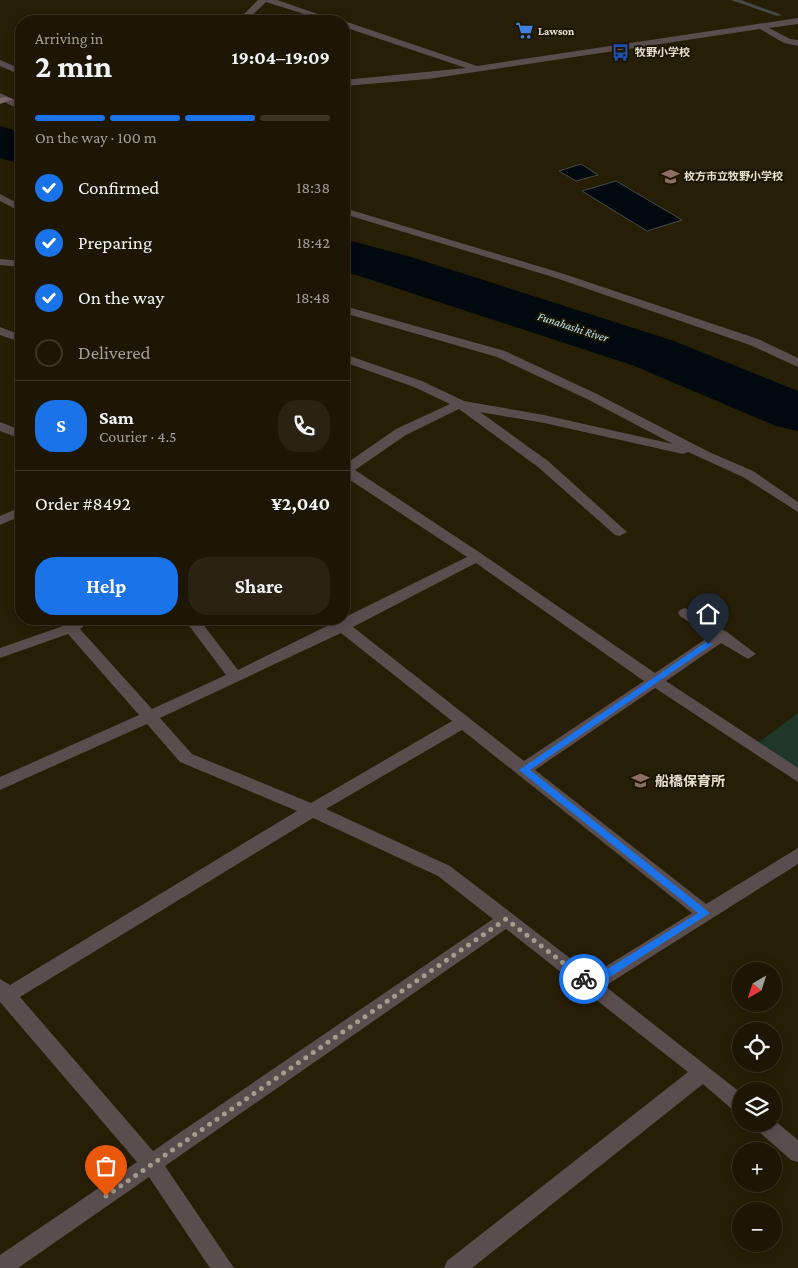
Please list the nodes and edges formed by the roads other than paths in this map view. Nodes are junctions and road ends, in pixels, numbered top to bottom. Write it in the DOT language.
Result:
graph roads {
  1 [pos="263,0"];
  2 [pos="269,0"];
  3 [pos="247,15"];
  4 [pos="315,15"];
  5 [pos="798,21"];
  6 [pos="350,26"];
  7 [pos="760,26"];
  8 [pos="798,43"];
  9 [pos="0,63"];
  10 [pos="476,68"];
  11 [pos="15,69"];
  12 [pos="350,82"];
  13 [pos="3,98"];
  14 [pos="15,104"];
  15 [pos="0,197"];
  16 [pos="15,206"];
  17 [pos="350,213"];
  18 [pos="0,262"];
  19 [pos="15,263"];
  20 [pos="350,311"];
  21 [pos="0,331"];
  22 [pos="15,337"];
  23 [pos="350,360"];
  24 [pos="798,363"];
  25 [pos="460,404"];
  26 [pos="0,426"];
  27 [pos="15,432"];
  28 [pos="704,455"];
  29 [pos="350,468"];
  30 [pos="350,474"];
  31 [pos="798,508"];
  32 [pos="15,514"];
  33 [pos="0,521"];
  34 [pos="620,532"];
  35 [pos="477,557"];
  36 [pos="685,613"];
  37 [pos="350,621"];
  38 [pos="76,625"];
  39 [pos="196,625"];
  40 [pos="341,626"];
  41 [pos="71,628"];
  42 [pos="722,635"];
  43 [pos="0,653"];
  44 [pos="748,654"];
  45 [pos="235,676"];
  46 [pos="655,681"];
  47 [pos="149,718"];
  48 [pos="463,722"];
  49 [pos="523,770"];
  50 [pos="798,776"];
  51 [pos="0,784"];
  52 [pos="312,810"];
  53 [pos="798,855"];
  54 [pos="705,913"];
  55 [pos="506,919"];
  56 [pos="591,985"];
  57 [pos="3,992"];
  58 [pos="703,1072"];
  59 [pos="732,1097"];
  60 [pos="774,1132"];
  61 [pos="798,1152"];
  62 [pos="152,1165"];
  63 [pos="0,1268"];
  64 [pos="223,1268"];
  65 [pos="455,1268"];
  1 -- 3 [label="street"];
  2 -- 4 [label="street"];
  5 -- 7 [label="street"];
  6 -- 10 [label="street"];
  7 -- 8 [label="street"];
  7 -- 10 [label="street"];
  9 -- 11 [label="street"];
  10 -- 12 [label="street"];
  13 -- 14 [label="street"];
  15 -- 16 [label="street"];
  17 -- 24 [label="street"];
  18 -- 19 [label="street"];
  20 -- 28 [label="street"];
  21 -- 22 [label="street"];
  23 -- 25 [label="street"];
  25 -- 28 [label="street"];
  25 -- 29 [label="street"];
  25 -- 34 [label="street"];
  26 -- 27 [label="street"];
  28 -- 31 [label="street"];
  30 -- 35 [label="street"];
  32 -- 33 [label="street"];
  35 -- 37 [label="street"];
  35 -- 46 [label="street"];
  36 -- 42 [label="street"];
  38 -- 41 [label="street"];
  39 -- 45 [label="street"];
  40 -- 45 [label="street"];
  40 -- 48 [label="street"];
  41 -- 43 [label="street"];
  41 -- 47 [label="street"];
  42 -- 44 [label="street"];
  42 -- 46 [label="street"];
  45 -- 47 [label="street"];
  46 -- 49 [label="street"];
  46 -- 50 [label="street"];
  47 -- 51 [label="street"];
  47 -- 52 [label="street"];
  48 -- 49 [label="street"];
  48 -- 52 [label="street"];
  49 -- 54 [label="street"];
  52 -- 55 [label="street"];
  52 -- 57 [label="street"];
  53 -- 54 [label="street"];
  54 -- 56 [label="street"];
  55 -- 56 [label="street"];
  55 -- 62 [label="street"];
  56 -- 58 [label="street"];
  57 -- 62 [label="street"];
  58 -- 59 [label="street"];
  58 -- 65 [label="street"];
  60 -- 61 [label="street"];
  62 -- 63 [label="street"];
  62 -- 64 [label="street"];
}
